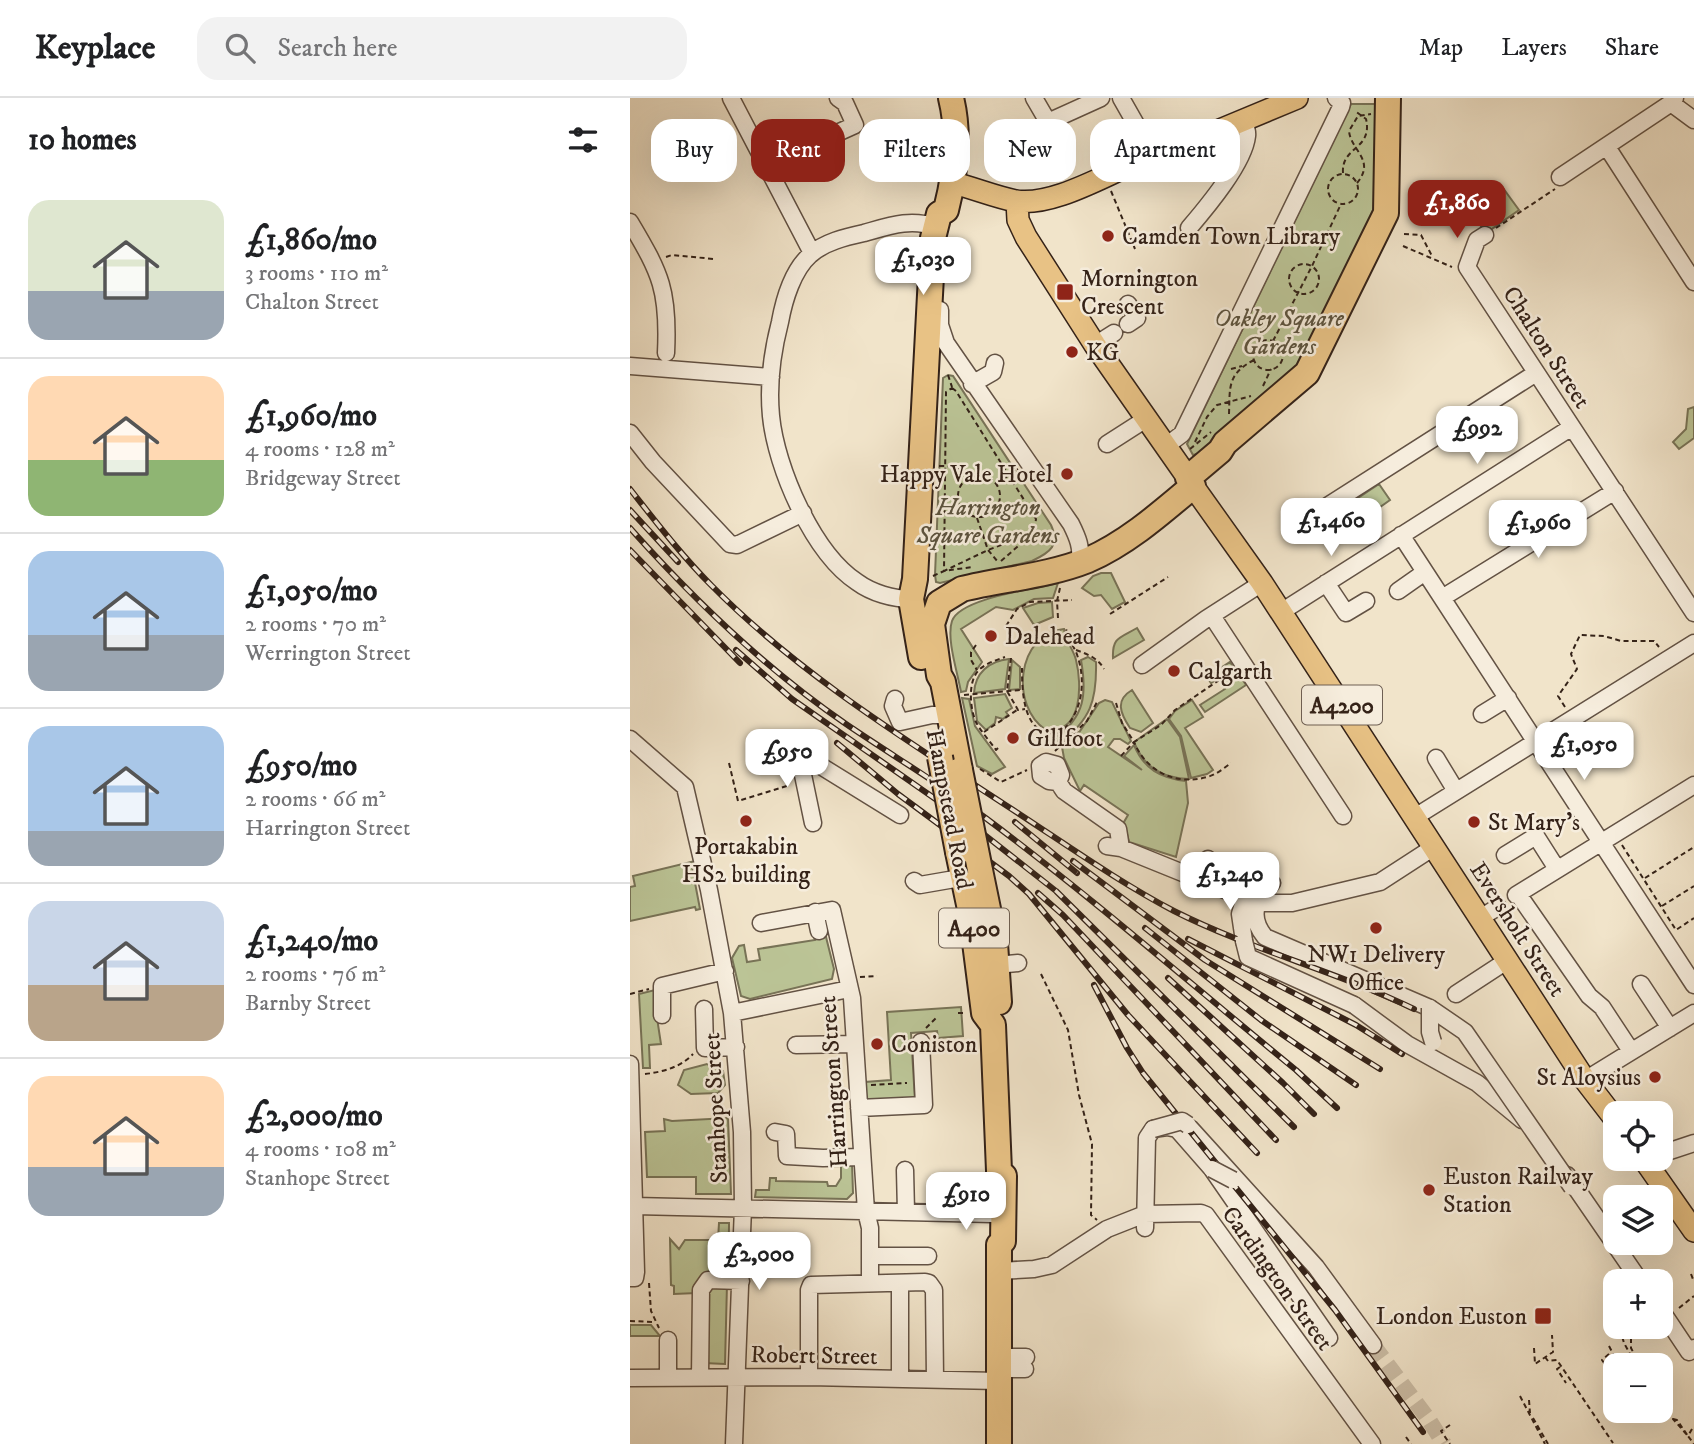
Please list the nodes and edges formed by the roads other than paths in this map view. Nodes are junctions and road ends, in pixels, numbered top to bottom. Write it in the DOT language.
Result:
graph roads {
  1 [pos="732,98"];
  2 [pos="838,98"];
  3 [pos="951,98"];
  4 [pos="1034,98"];
  5 [pos="1101,98"];
  6 [pos="1121,98"];
  7 [pos="1297,98"];
  8 [pos="1673,101"];
  9 [pos="1342,103"];
  10 [pos="1382,106"];
  11 [pos="1133,119"];
  12 [pos="1243,120"];
  13 [pos="1694,120"];
  14 [pos="1240,121"];
  15 [pos="845,130"];
  16 [pos="751,135"];
  17 [pos="1607,147"];
  18 [pos="1560,177"];
  19 [pos="1090,181"];
  20 [pos="775,182"];
  21 [pos="1017,201"];
  22 [pos="946,204"];
  23 [pos="630,222"];
  24 [pos="1189,228"];
  25 [pos="1485,235"];
  26 [pos="812,253"];
  27 [pos="1692,274"];
  28 [pos="1128,304"];
  29 [pos="1095,345"];
  30 [pos="666,353"];
  31 [pos="995,363"];
  32 [pos="630,366"];
  33 [pos="943,372"];
  34 [pos="1536,373"];
  35 [pos="771,377"];
  36 [pos="972,384"];
  37 [pos="1146,418"];
  38 [pos="1573,427"];
  39 [pos="630,433"];
  40 [pos="1107,444"];
  41 [pos="1166,446"];
  42 [pos="1191,482"];
  43 [pos="1615,491"];
  44 [pos="1318,512"];
  45 [pos="803,513"];
  46 [pos="1401,536"];
  47 [pos="1079,563"];
  48 [pos="1426,572"];
  49 [pos="1262,583"];
  50 [pos="1326,583"];
  51 [pos="913,588"];
  52 [pos="1398,592"];
  53 [pos="945,598"];
  54 [pos="1442,598"];
  55 [pos="1366,601"];
  56 [pos="1281,612"];
  57 [pos="1694,613"];
  58 [pos="1212,616"];
  59 [pos="1694,643"];
  60 [pos="1142,665"];
  61 [pos="1507,698"];
  62 [pos="895,699"];
  63 [pos="1482,714"];
  64 [pos="946,731"];
  65 [pos="630,739"];
  66 [pos="1536,742"];
  67 [pos="1436,758"];
  68 [pos="1058,782"];
  69 [pos="1694,785"];
  70 [pos="1456,791"];
  71 [pos="900,815"];
  72 [pos="1343,816"];
  73 [pos="1415,817"];
  74 [pos="813,823"];
  75 [pos="1609,839"];
  76 [pos="1434,847"];
  77 [pos="1505,855"];
  78 [pos="1208,859"];
  79 [pos="1557,869"];
  80 [pos="975,874"];
  81 [pos="1200,879"];
  82 [pos="914,881"];
  83 [pos="1272,883"];
  84 [pos="1251,901"];
  85 [pos="815,912"];
  86 [pos="761,923"];
  87 [pos="819,931"];
  88 [pos="1507,960"];
  89 [pos="724,971"];
  90 [pos="1641,984"];
  91 [pos="1694,985"];
  92 [pos="849,989"];
  93 [pos="1456,994"];
  94 [pos="1430,1008"];
  95 [pos="704,1009"];
  96 [pos="732,1013"];
  97 [pos="1694,1013"];
  98 [pos="662,1015"];
  99 [pos="993,1025"];
  100 [pos="1670,1028"];
  101 [pos="921,1036"];
  102 [pos="1433,1042"];
  103 [pos="855,1044"];
  104 [pos="796,1045"];
  105 [pos="736,1047"];
  106 [pos="1631,1051"];
  107 [pos="630,1064"];
  108 [pos="630,1075"];
  109 [pos="1585,1080"];
  110 [pos="1603,1103"];
  111 [pos="859,1108"];
  112 [pos="1153,1129"];
  113 [pos="775,1132"];
  114 [pos="1694,1143"];
  115 [pos="1673,1150"];
  116 [pos="862,1157"];
  117 [pos="631,1158"];
  118 [pos="1212,1169"];
  119 [pos="905,1170"];
  120 [pos="999,1171"];
  121 [pos="1658,1171"];
  122 [pos="1233,1180"];
  123 [pos="1572,1186"];
  124 [pos="635,1206"];
  125 [pos="743,1207"];
  126 [pos="866,1211"];
  127 [pos="906,1212"];
  128 [pos="993,1214"];
  129 [pos="1145,1221"];
  130 [pos="1694,1231"];
  131 [pos="999,1245"];
  132 [pos="870,1256"];
  133 [pos="928,1256"];
  134 [pos="1632,1269"];
  135 [pos="998,1271"];
  136 [pos="632,1278"];
  137 [pos="741,1281"];
  138 [pos="870,1283"];
  139 [pos="900,1283"];
  140 [pos="1673,1328"];
  141 [pos="1329,1338"];
  142 [pos="668,1340"];
  143 [pos="1373,1345"];
  144 [pos="1694,1348"];
  145 [pos="1026,1363"];
  146 [pos="999,1369"];
  147 [pos="668,1377"];
  148 [pos="699,1377"];
  149 [pos="736,1377"];
  150 [pos="809,1377"];
  151 [pos="630,1378"];
  152 [pos="900,1379"];
  153 [pos="935,1379"];
  154 [pos="734,1444"];
  155 [pos="999,1444"];
  156 [pos="1372,1444"];
  1 -- 16 [label="street"];
  2 -- 15 [label="street"];
  3 -- 22 [label="highway, A400"];
  4 -- 5 [label="street"];
  6 -- 11 [label="street"];
  7 -- 12 [label="main road"];
  8 -- 13 [label="street"];
  8 -- 17 [label="street"];
  9 -- 41 [label="street"];
  10 -- 42 [label="highway"];
  12 -- 14 [label="main road"];
  12 -- 24 [label="street"];
  17 -- 18 [label="street"];
  17 -- 27 [label="street"];
  19 -- 21 [label="main road"];
  20 -- 26 [label="street"];
  21 -- 22 [label="main road"];
  21 -- 29 [label="main road, A4200"];
  22 -- 26 [label="street"];
  22 -- 33 [label="highway, Hampstead Road / A400"];
  22 -- 33 [label="street"];
  23 -- 30 [label="street"];
  25 -- 34 [label="street, Chalton Street"];
  26 -- 35 [label="street"];
  28 -- 29 [label="street"];
  29 -- 37 [label="main road, A4200"];
  31 -- 36 [label="street"];
  32 -- 35 [label="street"];
  33 -- 36 [label="street"];
  33 -- 51 [label="highway, Hampstead Road / A400"];
  34 -- 38 [label="street, Chalton Street"];
  34 -- 44 [label="street"];
  35 -- 45 [label="street"];
  36 -- 47 [label="street"];
  37 -- 40 [label="street"];
  37 -- 41 [label="main road, A4200"];
  38 -- 43 [label="street, Chalton Street"];
  38 -- 46 [label="street"];
  39 -- 45 [label="street"];
  41 -- 42 [label="main road, A4200"];
  42 -- 47 [label="highway"];
  42 -- 49 [label="main road, Eversholt Street / A4200"];
  43 -- 54 [label="street"];
  43 -- 57 [label="street, Chalton Street"];
  45 -- 51 [label="street"];
  46 -- 48 [label="street"];
  46 -- 50 [label="street"];
  47 -- 53 [label="highway"];
  48 -- 52 [label="street"];
  48 -- 54 [label="street"];
  49 -- 56 [label="main road, Eversholt Street / A4200"];
  49 -- 58 [label="street"];
  50 -- 55 [label="street"];
  50 -- 56 [label="street"];
  51 -- 53 [label="highway"];
  51 -- 64 [label="highway, Hampstead Road / A400"];
  53 -- 64 [label="highway, A400"];
  54 -- 61 [label="street"];
  56 -- 73 [label="main road, Eversholt Street / A4200"];
  58 -- 60 [label="street"];
  58 -- 72 [label="street"];
  59 -- 66 [label="street"];
  61 -- 63 [label="street"];
  61 -- 66 [label="street"];
  62 -- 64 [label="street"];
  64 -- 80 [label="highway, Hampstead Road / A400, bridge"];
  64 -- 80 [label="highway, Hampstead Road / A400, bridge"];
  65 -- 89 [label="street, Stanhope Street"];
  66 -- 70 [label="street"];
  66 -- 75 [label="street"];
  67 -- 70 [label="street"];
  68 -- 81 [label="street"];
  69 -- 75 [label="street"];
  70 -- 73 [label="street"];
  71 -- 74 [label="street"];
  73 -- 76 [label="main road, Eversholt Street / A4200"];
  75 -- 79 [label="street"];
  75 -- 91 [label="street"];
  76 -- 84 [label="street"];
  76 -- 88 [label="main road, Eversholt Street / A4200"];
  77 -- 79 [label="street"];
  78 -- 81 [label="street"];
  79 -- 106 [label="street"];
  80 -- 82 [label="street"];
  80 -- 99 [label="highway, Hampstead Road / A400"];
  80 -- 99 [label="highway, Hampstead Road / A400"];
  81 -- 84 [label="street"];
  83 -- 84 [label="street"];
  84 -- 94 [label="street"];
  84 -- 134 [label="street, bridge"];
  85 -- 86 [label="street"];
  85 -- 87 [label="street"];
  85 -- 92 [label="street, Harrington Street"];
  88 -- 93 [label="street"];
  88 -- 109 [label="main road, Eversholt Street / A4200"];
  89 -- 96 [label="street, Stanhope Street"];
  89 -- 98 [label="street"];
  90 -- 100 [label="street"];
  92 -- 96 [label="street"];
  92 -- 103 [label="street, Harrington Street"];
  94 -- 102 [label="street, bridge"];
  94 -- 123 [label="street, bridge"];
  95 -- 105 [label="street"];
  96 -- 105 [label="street, Stanhope Street"];
  97 -- 100 [label="street"];
  99 -- 120 [label="highway, Hampstead Road / A400"];
  100 -- 106 [label="street"];
  101 -- 111 [label="street"];
  103 -- 104 [label="street"];
  103 -- 111 [label="street, Harrington Street"];
  105 -- 125 [label="street, Stanhope Street"];
  106 -- 109 [label="street"];
  107 -- 108 [label="street"];
  108 -- 117 [label="street"];
  109 -- 110 [label="main road, Eversholt Street / A4200"];
  111 -- 116 [label="street, Harrington Street"];
  112 -- 118 [label="street, bridge"];
  112 -- 129 [label="street"];
  112 -- 143 [label="street, bridge"];
  113 -- 116 [label="street"];
  114 -- 115 [label="street"];
  116 -- 126 [label="street, Harrington Street"];
  117 -- 124 [label="street"];
  118 -- 122 [label="street, bridge"];
  118 -- 141 [label="street"];
  119 -- 127 [label="street"];
  120 -- 128 [label="highway, Hampstead Road / A400"];
  120 -- 131 [label="highway, Hampstead Road / A400"];
  121 -- 130 [label="main road"];
  124 -- 125 [label="street"];
  124 -- 136 [label="street"];
  125 -- 126 [label="street"];
  125 -- 137 [label="street, Stanhope Street"];
  126 -- 127 [label="street"];
  126 -- 132 [label="street, Harrington Street"];
  127 -- 128 [label="street"];
  128 -- 131 [label="highway, Hampstead Road / A400"];
  129 -- 135 [label="street, Cardington Street"];
  129 -- 156 [label="street, Cardington Street"];
  131 -- 135 [label="highway, Hampstead Road / A400"];
  132 -- 133 [label="street"];
  132 -- 138 [label="street, Harrington Street"];
  135 -- 146 [label="highway, Hampstead Road / A400"];
  137 -- 148 [label="street"];
  137 -- 149 [label="street, Stanhope Street"];
  138 -- 139 [label="street"];
  138 -- 150 [label="street"];
  139 -- 152 [label="street"];
  139 -- 153 [label="street"];
  140 -- 144 [label="street"];
  142 -- 147 [label="street"];
  145 -- 146 [label="street, Robert Street"];
  146 -- 153 [label="street, Robert Street"];
  146 -- 155 [label="highway, Hampstead Road / A400"];
  147 -- 148 [label="street, Robert Street"];
  147 -- 151 [label="street, Robert Street"];
  148 -- 149 [label="street, Robert Street"];
  149 -- 150 [label="street, Robert Street"];
  149 -- 154 [label="street, Stanhope Street"];
  150 -- 152 [label="street, Robert Street"];
  152 -- 153 [label="street, Robert Street"];
}
